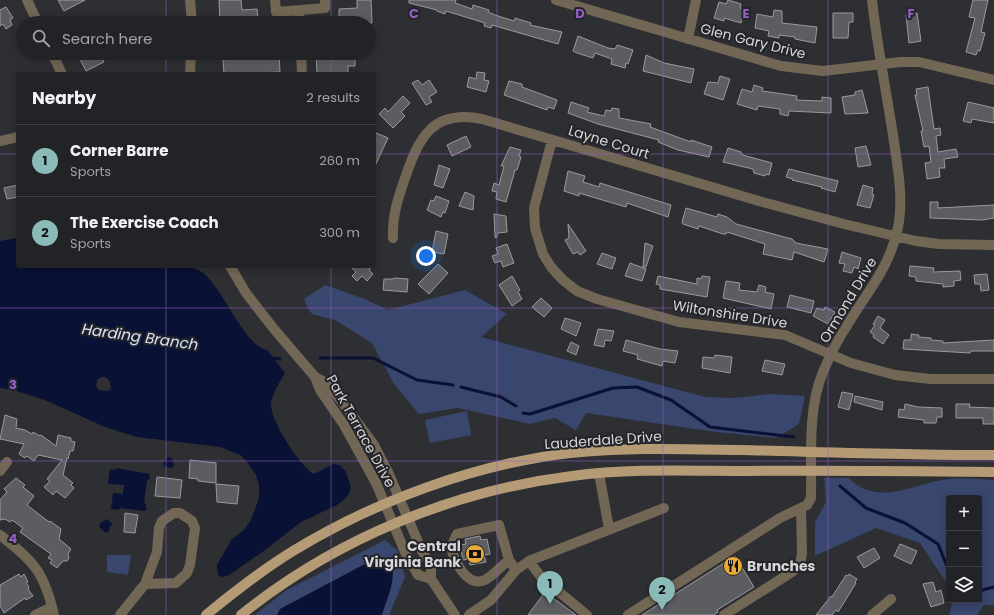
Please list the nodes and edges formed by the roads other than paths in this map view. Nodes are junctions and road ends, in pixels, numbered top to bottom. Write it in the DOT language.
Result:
graph roads {
  1 [pos="27,0"];
  2 [pos="190,0"];
  3 [pos="275,0"];
  4 [pos="325,0"];
  5 [pos="556,0"];
  6 [pos="696,0"];
  7 [pos="872,0"];
  8 [pos="299,11"];
  9 [pos="35,16"];
  10 [pos="191,16"];
  11 [pos="299,16"];
  12 [pos="688,39"];
  13 [pos="55,60"];
  14 [pos="191,60"];
  15 [pos="301,60"];
  16 [pos="882,64"];
  17 [pos="61,72"];
  18 [pos="190,72"];
  19 [pos="302,72"];
  20 [pos="994,80"];
  21 [pos="16,138"];
  22 [pos="552,140"];
  23 [pos="0,142"];
  24 [pos="895,236"];
  25 [pos="393,238"];
  26 [pos="994,244"];
  27 [pos="231,268"];
  28 [pos="831,354"];
  29 [pos="315,376"];
  30 [pos="994,379"];
  31 [pos="812,451"];
  32 [pos="994,455"];
  33 [pos="7,462"];
  34 [pos="812,470"];
  35 [pos="0,471"];
  36 [pos="994,472"];
  37 [pos="599,473"];
  38 [pos="400,499"];
  39 [pos="385,505"];
  40 [pos="664,508"];
  41 [pos="801,508"];
  42 [pos="408,518"];
  43 [pos="393,524"];
  44 [pos="609,529"];
  45 [pos="0,535"];
  46 [pos="509,560"];
  47 [pos="529,561"];
  48 [pos="516,570"];
  49 [pos="431,579"];
  50 [pos="145,584"];
  51 [pos="891,599"];
  52 [pos="53,611"];
  53 [pos="35,615"];
  54 [pos="120,615"];
  55 [pos="206,615"];
  56 [pos="241,615"];
  57 [pos="455,615"];
  58 [pos="470,615"];
  59 [pos="587,615"];
  60 [pos="628,615"];
  61 [pos="724,615"];
  62 [pos="872,615"];
  1 -- 9 [label="street"];
  2 -- 10 [label="street"];
  3 -- 8 [label="street"];
  4 -- 8 [label="street"];
  5 -- 12 [label="street, Glen Gary Drive"];
  6 -- 12 [label="street"];
  7 -- 16 [label="street, Ormond Drive"];
  8 -- 11 [label="street"];
  12 -- 16 [label="street, Glen Gary Drive"];
  13 -- 17 [label="street"];
  14 -- 18 [label="street"];
  15 -- 19 [label="street"];
  16 -- 20 [label="street, Glen Gary Drive"];
  16 -- 24 [label="street, Ormond Drive"];
  21 -- 23 [label="street"];
  22 -- 24 [label="street, Layne Court"];
  22 -- 25 [label="street, Layne Court"];
  22 -- 28 [label="street, Wiltonshire Drive"];
  24 -- 26 [label="street, Layne Court"];
  24 -- 28 [label="street, Ormond Drive"];
  27 -- 29 [label="street, Park Terrace Drive"];
  28 -- 30 [label="street, Wiltonshire Drive"];
  28 -- 31 [label="street, Ormond Drive"];
  29 -- 38 [label="street, Park Terrace Drive"];
  29 -- 39 [label="street, Park Terrace Drive"];
  31 -- 32 [label="main road, Lauderdale Drive"];
  31 -- 34 [label="street, Ormond Drive"];
  31 -- 38 [label="main road, Lauderdale Drive"];
  33 -- 35 [label="street"];
  34 -- 36 [label="main road"];
  34 -- 37 [label="main road"];
  34 -- 41 [label="street, Ormond Drive"];
  37 -- 42 [label="main road"];
  37 -- 44 [label="street"];
  38 -- 39 [label="main road, Lauderdale Drive"];
  38 -- 42 [label="street, Park Terrace Drive"];
  39 -- 43 [label="street, Park Terrace Drive"];
  39 -- 55 [label="main road, Lauderdale Drive"];
  40 -- 44 [label="street"];
  41 -- 60 [label="street"];
  41 -- 61 [label="street"];
  42 -- 43 [label="main road"];
  42 -- 49 [label="street, Park Terrace Drive"];
  43 -- 49 [label="street, Park Terrace Drive"];
  43 -- 56 [label="main road"];
  44 -- 47 [label="street"];
  45 -- 52 [label="street"];
  46 -- 46 [label="street"];
  46 -- 48 [label="street"];
  47 -- 48 [label="street"];
  47 -- 59 [label="street"];
  48 -- 58 [label="street"];
  49 -- 57 [label="street, Park Terrace Drive"];
  50 -- 50 [label="street"];
  50 -- 54 [label="street"];
  51 -- 62 [label="street"];
  52 -- 53 [label="street"];
}
